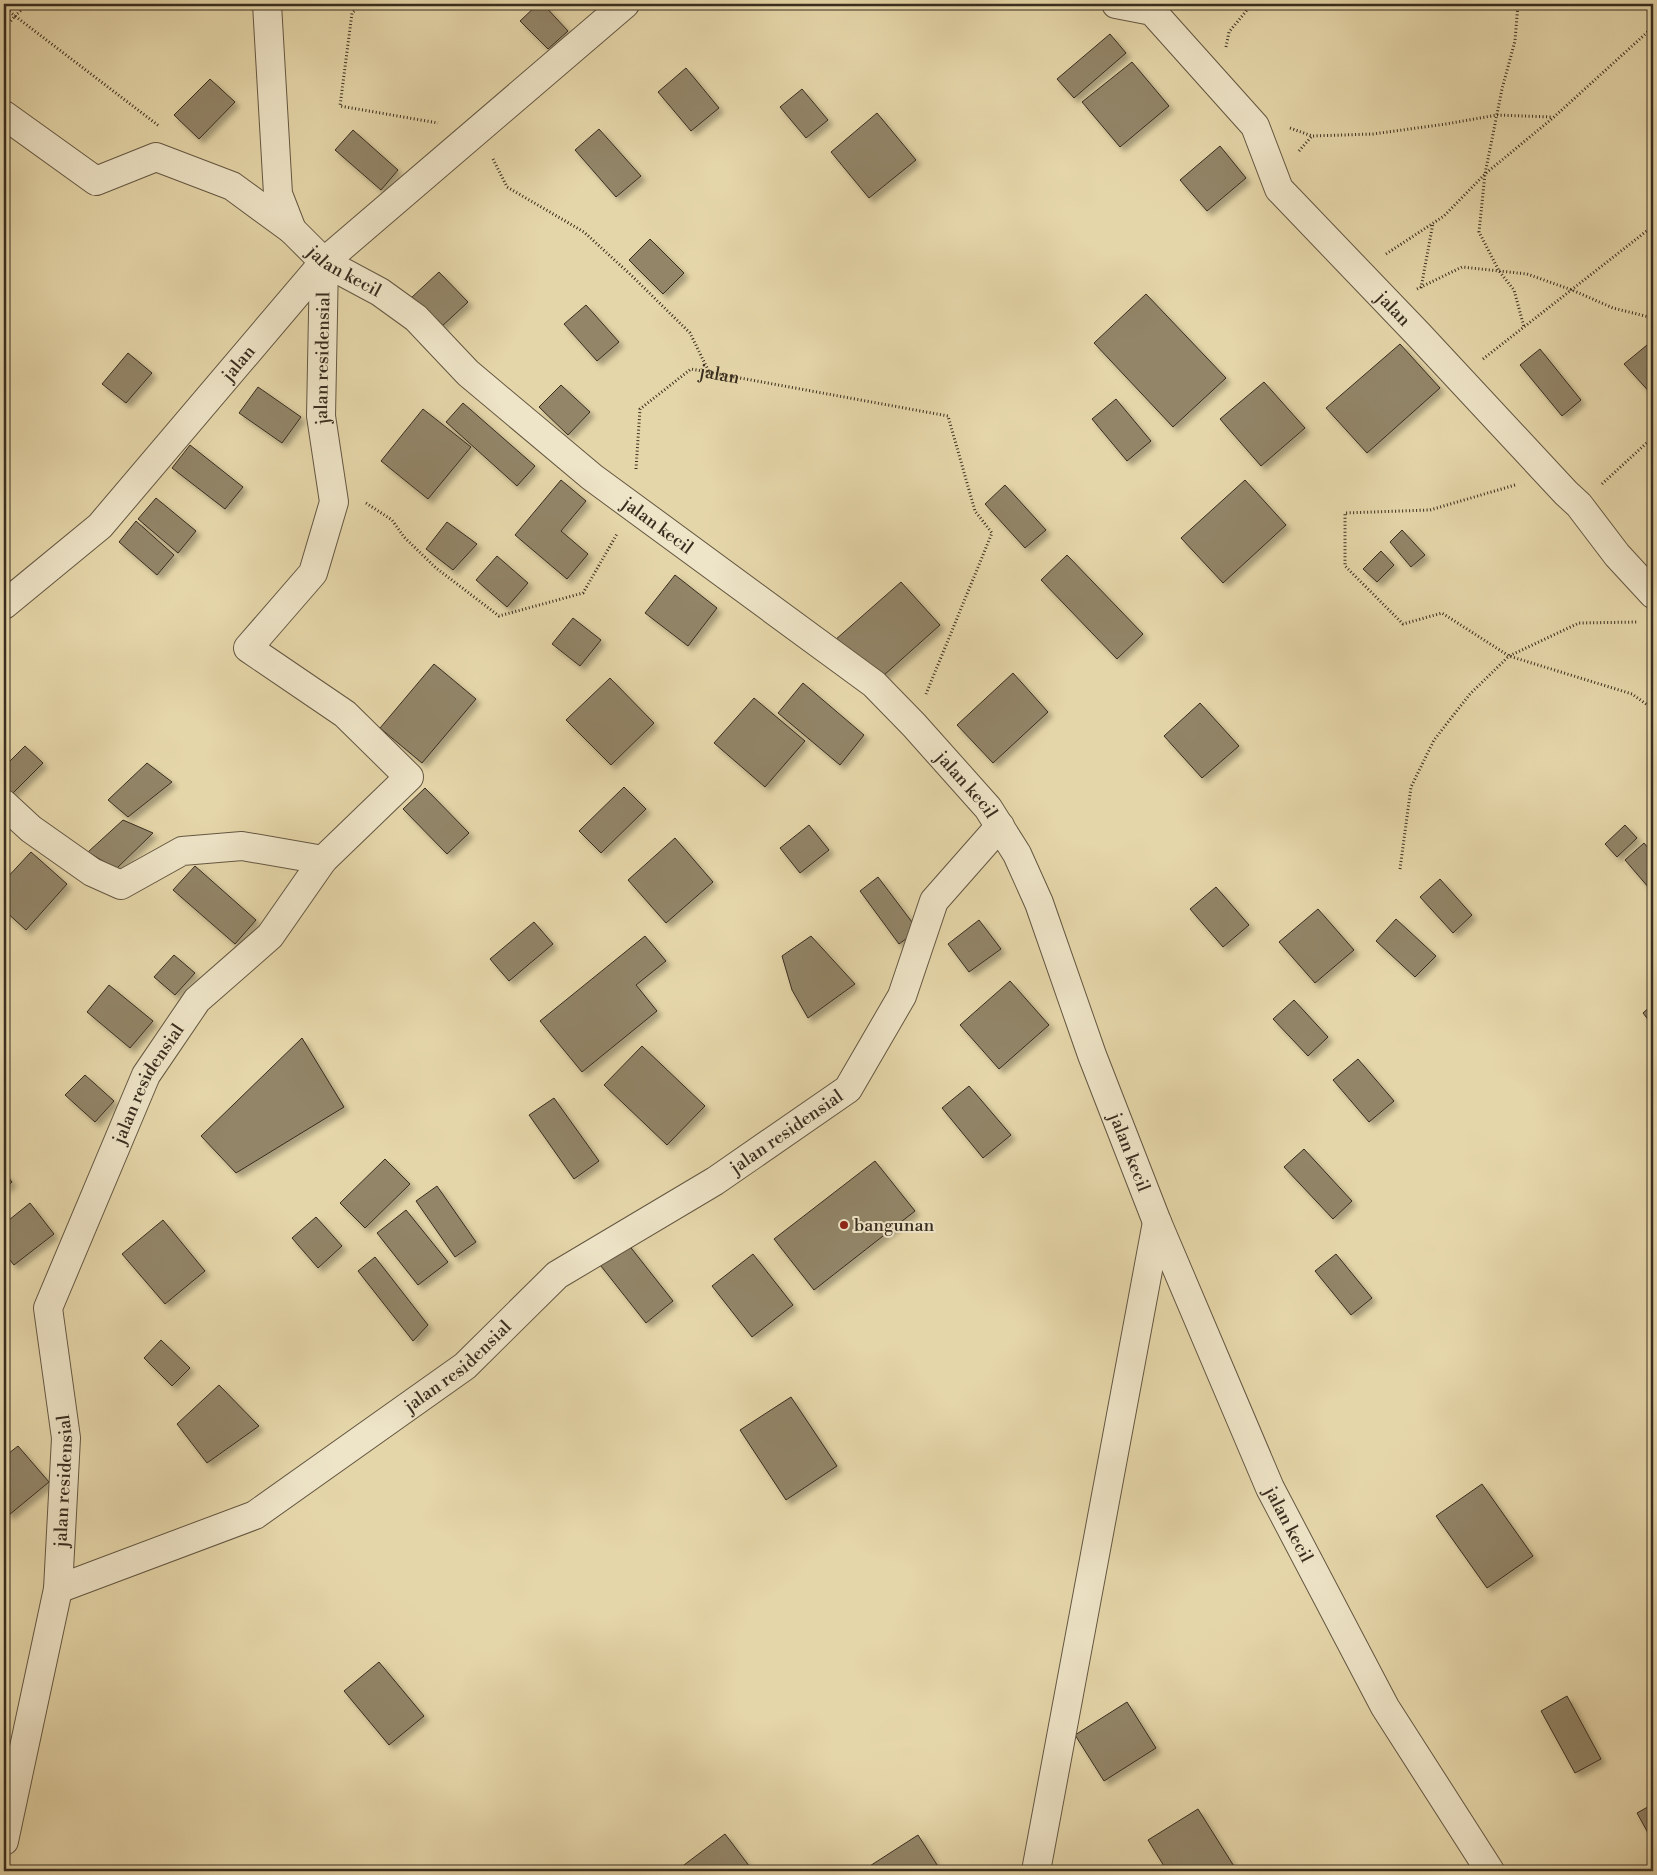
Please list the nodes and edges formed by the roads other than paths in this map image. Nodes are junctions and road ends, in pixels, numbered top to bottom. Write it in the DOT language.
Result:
graph roads {
  1 [pos="267,4"];
  2 [pos="625,4"];
  3 [pos="1116,4"];
  4 [pos="1149,7"];
  5 [pos="4,116"];
  6 [pos="292,230"];
  7 [pos="324,262"];
  8 [pos="1653,594"];
  9 [pos="4,605"];
  10 [pos="4,804"];
  11 [pos="1000,826"];
  12 [pos="323,860"];
  13 [pos="1157,1222"];
  14 [pos="58,1588"];
  15 [pos="4,1840"];
  16 [pos="1036,1871"];
  17 [pos="1490,1871"];
  1 -- 6 [label="street"];
  2 -- 7 [label="street, jalan"];
  3 -- 4 [label="street, jalan"];
  4 -- 8 [label="street, jalan"];
  5 -- 6 [label="street, jalan kecil"];
  6 -- 7 [label="street, jalan kecil"];
  7 -- 9 [label="street, jalan"];
  7 -- 11 [label="street, jalan kecil"];
  7 -- 12 [label="street, jalan residensial"];
  10 -- 12 [label="street"];
  11 -- 13 [label="street, jalan kecil"];
  11 -- 14 [label="street, jalan residensial"];
  12 -- 14 [label="street, jalan residensial"];
  13 -- 16 [label="street"];
  13 -- 17 [label="street, jalan kecil"];
  14 -- 15 [label="street"];
}
